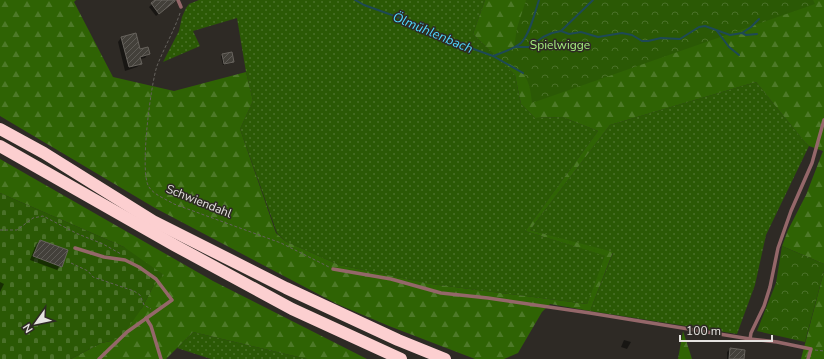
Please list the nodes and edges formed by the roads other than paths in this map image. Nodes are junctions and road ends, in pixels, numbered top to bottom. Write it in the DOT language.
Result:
graph roads {
  1 [pos="178,0"];
  2 [pos="181,7"];
  3 [pos="824,120"];
  4 [pos="0,129"];
  5 [pos="3,148"];
  6 [pos="75,248"];
  7 [pos="333,269"];
  8 [pos="146,318"];
  9 [pos="750,339"];
  10 [pos="99,359"];
  11 [pos="161,359"];
  12 [pos="401,359"];
  13 [pos="445,359"];
  14 [pos="808,359"];
  1 -- 2 [label="lane"];
  3 -- 9 [label="lane"];
  4 -- 13 [label="highway"];
  5 -- 12 [label="highway"];
  6 -- 8 [label="lane"];
  7 -- 9 [label="lane"];
  8 -- 10 [label="lane"];
  8 -- 11 [label="lane"];
  9 -- 14 [label="lane"];
}
